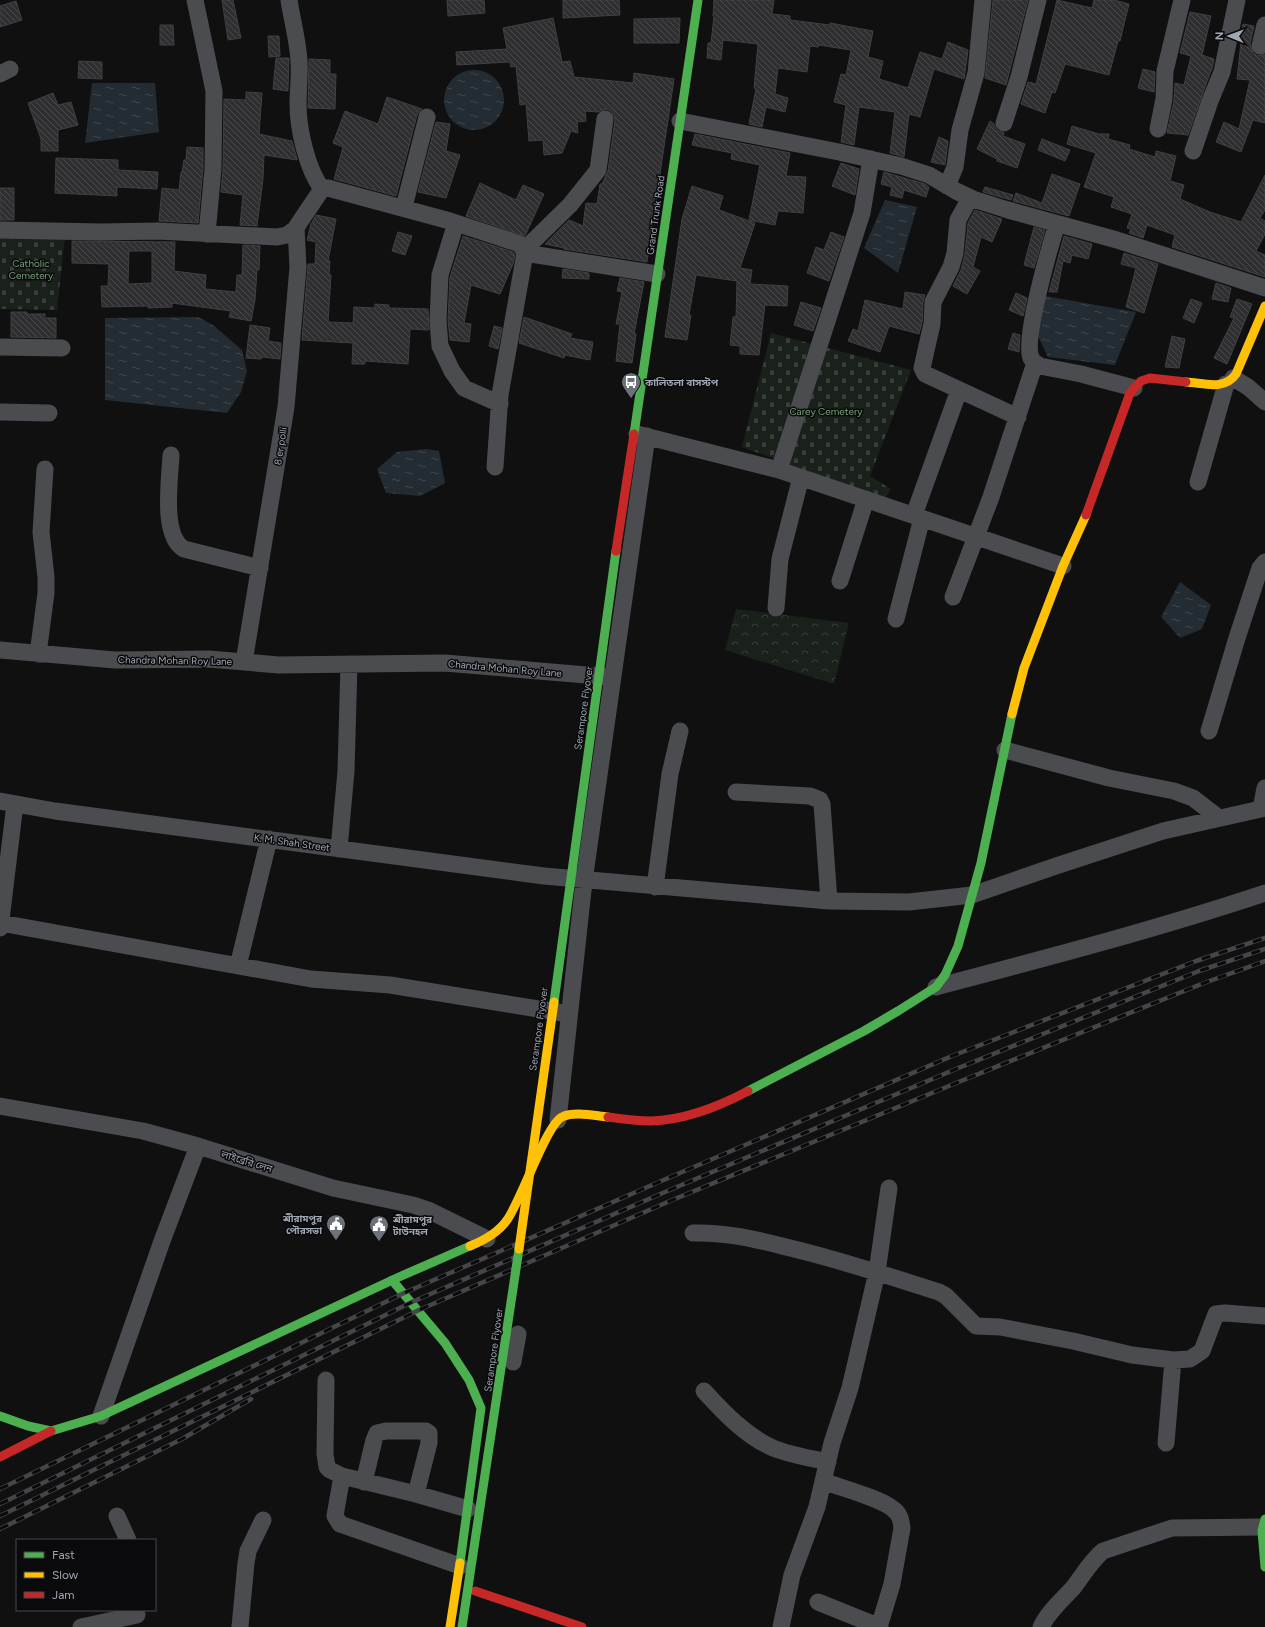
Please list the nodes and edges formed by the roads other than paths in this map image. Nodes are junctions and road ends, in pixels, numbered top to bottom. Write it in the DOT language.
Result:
graph roads {
  1 [pos="196,0"];
  2 [pos="289,0"];
  3 [pos="698,0"];
  4 [pos="983,0"];
  5 [pos="1038,0"];
  6 [pos="1182,0"];
  7 [pos="1237,0"];
  8 [pos="1265,25"];
  9 [pos="1260,46"];
  10 [pos="427,118"];
  11 [pos="605,119"];
  12 [pos="680,121"];
  13 [pos="1004,123"];
  14 [pos="1158,129"];
  15 [pos="1193,151"];
  16 [pos="871,159"];
  17 [pos="947,186"];
  18 [pos="322,189"];
  19 [pos="970,198"];
  20 [pos="404,207"];
  21 [pos="456,223"];
  22 [pos="1057,224"];
  23 [pos="296,228"];
  24 [pos="0,230"];
  25 [pos="207,234"];
  26 [pos="525,252"];
  27 [pos="657,274"];
  28 [pos="1265,288"];
  29 [pos="1265,306"];
  30 [pos="0,347"];
  31 [pos="62,348"];
  32 [pos="1034,363"];
  33 [pos="1230,381"];
  34 [pos="1134,388"];
  35 [pos="959,390"];
  36 [pos="1265,402"];
  37 [pos="500,404"];
  38 [pos="0,412"];
  39 [pos="48,413"];
  40 [pos="1018,417"];
  41 [pos="641,435"];
  42 [pos="171,456"];
  43 [pos="495,467"];
  44 [pos="45,469"];
  45 [pos="779,470"];
  46 [pos="801,477"];
  47 [pos="1198,482"];
  48 [pos="866,498"];
  49 [pos="918,517"];
  50 [pos="976,536"];
  51 [pos="1265,562"];
  52 [pos="1063,566"];
  53 [pos="260,568"];
  54 [pos="840,581"];
  55 [pos="953,597"];
  56 [pos="776,608"];
  57 [pos="896,619"];
  58 [pos="0,650"];
  59 [pos="38,654"];
  60 [pos="244,662"];
  61 [pos="349,664"];
  62 [pos="613,678"];
  63 [pos="1209,731"];
  64 [pos="680,732"];
  65 [pos="1004,750"];
  66 [pos="1265,788"];
  67 [pos="736,792"];
  68 [pos="7,803"];
  69 [pos="1263,808"];
  70 [pos="1219,818"];
  71 [pos="269,839"];
  72 [pos="339,849"];
  73 [pos="584,881"];
  74 [pos="655,887"];
  75 [pos="1265,893"];
  76 [pos="972,895"];
  77 [pos="829,901"];
  78 [pos="0,925"];
  79 [pos="238,966"];
  80 [pos="936,987"];
  81 [pos="570,1014"];
  82 [pos="0,1106"];
  83 [pos="558,1120"];
  84 [pos="198,1146"];
  85 [pos="889,1188"];
  86 [pos="693,1233"];
  87 [pos="487,1239"];
  88 [pos="876,1272"];
  89 [pos="392,1280"];
  90 [pos="1265,1316"];
  91 [pos="518,1334"];
  92 [pos="1173,1360"];
  93 [pos="326,1380"];
  94 [pos="704,1391"];
  95 [pos="0,1416"];
  96 [pos="101,1416"];
  97 [pos="51,1431"];
  98 [pos="1166,1443"];
  99 [pos="0,1457"];
  100 [pos="828,1462"];
  101 [pos="342,1476"];
  102 [pos="823,1481"];
  103 [pos="364,1482"];
  104 [pos="416,1494"];
  105 [pos="468,1509"];
  106 [pos="117,1516"];
  107 [pos="263,1520"];
  108 [pos="1264,1523"];
  109 [pos="128,1539"];
  110 [pos="1264,1547"];
  111 [pos="460,1566"];
  112 [pos="1265,1567"];
  113 [pos="476,1591"];
  114 [pos="818,1602"];
  115 [pos="138,1617"];
  116 [pos="81,1627"];
  117 [pos="240,1627"];
  118 [pos="450,1627"];
  119 [pos="462,1627"];
  120 [pos="470,1627"];
  121 [pos="582,1627"];
  122 [pos="781,1627"];
  123 [pos="879,1627"];
  124 [pos="1041,1627"];
  1 -- 25 [label="street"];
  2 -- 18 [label="street"];
  3 -- 12 [label="street, Grand Trunk Road"];
  4 -- 17 [label="street"];
  5 -- 13 [label="street"];
  6 -- 14 [label="street"];
  7 -- 15 [label="street"];
  8 -- 9 [label="street"];
  10 -- 20 [label="street"];
  11 -- 26 [label="street"];
  12 -- 16 [label="street"];
  12 -- 27 [label="street, Grand Trunk Road"];
  16 -- 17 [label="street"];
  16 -- 45 [label="street"];
  17 -- 19 [label="street"];
  18 -- 20 [label="street"];
  18 -- 23 [label="street"];
  19 -- 22 [label="street"];
  19 -- 35 [label="street"];
  20 -- 21 [label="street"];
  21 -- 26 [label="street"];
  21 -- 37 [label="street"];
  22 -- 28 [label="street"];
  22 -- 32 [label="street"];
  23 -- 25 [label="street"];
  23 -- 53 [label="street, 8 er polli"];
  24 -- 25 [label="street"];
  26 -- 27 [label="street"];
  26 -- 37 [label="street"];
  27 -- 41 [label="street, Grand Trunk Road"];
  29 -- 33 [label="street"];
  30 -- 31 [label="street"];
  32 -- 34 [label="street"];
  32 -- 40 [label="street"];
  33 -- 34 [label="street"];
  33 -- 36 [label="street"];
  33 -- 47 [label="street"];
  34 -- 52 [label="street"];
  35 -- 40 [label="street"];
  35 -- 49 [label="street"];
  37 -- 43 [label="street"];
  38 -- 39 [label="street"];
  40 -- 50 [label="street"];
  41 -- 45 [label="street"];
  41 -- 62 [label="street"];
  41 -- 119 [label="street, Serampore Flyover, bridge"];
  42 -- 53 [label="street"];
  44 -- 59 [label="street"];
  45 -- 46 [label="street"];
  46 -- 48 [label="street"];
  46 -- 56 [label="street"];
  48 -- 49 [label="street"];
  48 -- 54 [label="street"];
  49 -- 50 [label="street"];
  49 -- 57 [label="street"];
  50 -- 52 [label="street"];
  50 -- 55 [label="street"];
  51 -- 63 [label="street"];
  52 -- 65 [label="street"];
  53 -- 60 [label="street, 8 er polli"];
  58 -- 59 [label="street, Chandra Mohan Roy Lane"];
  59 -- 60 [label="street, Chandra Mohan Roy Lane"];
  60 -- 61 [label="street, Chandra Mohan Roy Lane"];
  61 -- 62 [label="street, Chandra Mohan Roy Lane"];
  61 -- 72 [label="street"];
  62 -- 73 [label="street"];
  64 -- 74 [label="street"];
  65 -- 70 [label="street"];
  65 -- 76 [label="street"];
  66 -- 69 [label="street"];
  67 -- 77 [label="street"];
  68 -- 71 [label="street, K. M. Shah Street"];
  68 -- 78 [label="street"];
  69 -- 70 [label="street, K. M. Shah Street"];
  70 -- 76 [label="street, K. M. Shah Street"];
  71 -- 72 [label="street, K. M. Shah Street"];
  71 -- 79 [label="street"];
  72 -- 73 [label="street, K. M. Shah Street"];
  73 -- 74 [label="street, K. M. Shah Street"];
  73 -- 81 [label="street"];
  74 -- 77 [label="street, K. M. Shah Street"];
  75 -- 80 [label="street"];
  76 -- 77 [label="street, K. M. Shah Street"];
  76 -- 80 [label="street"];
  78 -- 79 [label="street"];
  79 -- 81 [label="street"];
  80 -- 83 [label="street"];
  81 -- 83 [label="street"];
  82 -- 84 [label="street, লাইব্রেরি লেন"];
  83 -- 87 [label="street"];
  84 -- 87 [label="street, লাইব্রেরি লেন"];
  84 -- 96 [label="street"];
  85 -- 88 [label="street"];
  86 -- 88 [label="street"];
  87 -- 89 [label="street"];
  88 -- 92 [label="street"];
  88 -- 100 [label="street"];
  89 -- 96 [label="street"];
  89 -- 105 [label="street"];
  90 -- 92 [label="street"];
  91 -- 113 [label="street"];
  92 -- 98 [label="street"];
  93 -- 101 [label="street"];
  94 -- 100 [label="street"];
  95 -- 97 [label="street"];
  96 -- 97 [label="street"];
  97 -- 99 [label="street"];
  100 -- 102 [label="street"];
  101 -- 103 [label="street"];
  101 -- 111 [label="street"];
  102 -- 122 [label="street"];
  102 -- 123 [label="street"];
  103 -- 104 [label="street"];
  103 -- 104 [label="street"];
  104 -- 105 [label="street"];
  105 -- 111 [label="street"];
  106 -- 109 [label="street"];
  107 -- 117 [label="street"];
  108 -- 110 [label="street"];
  108 -- 124 [label="street"];
  110 -- 112 [label="street"];
  111 -- 118 [label="street"];
  113 -- 120 [label="street"];
  113 -- 121 [label="street"];
  114 -- 123 [label="street"];
  115 -- 116 [label="street"];
}
